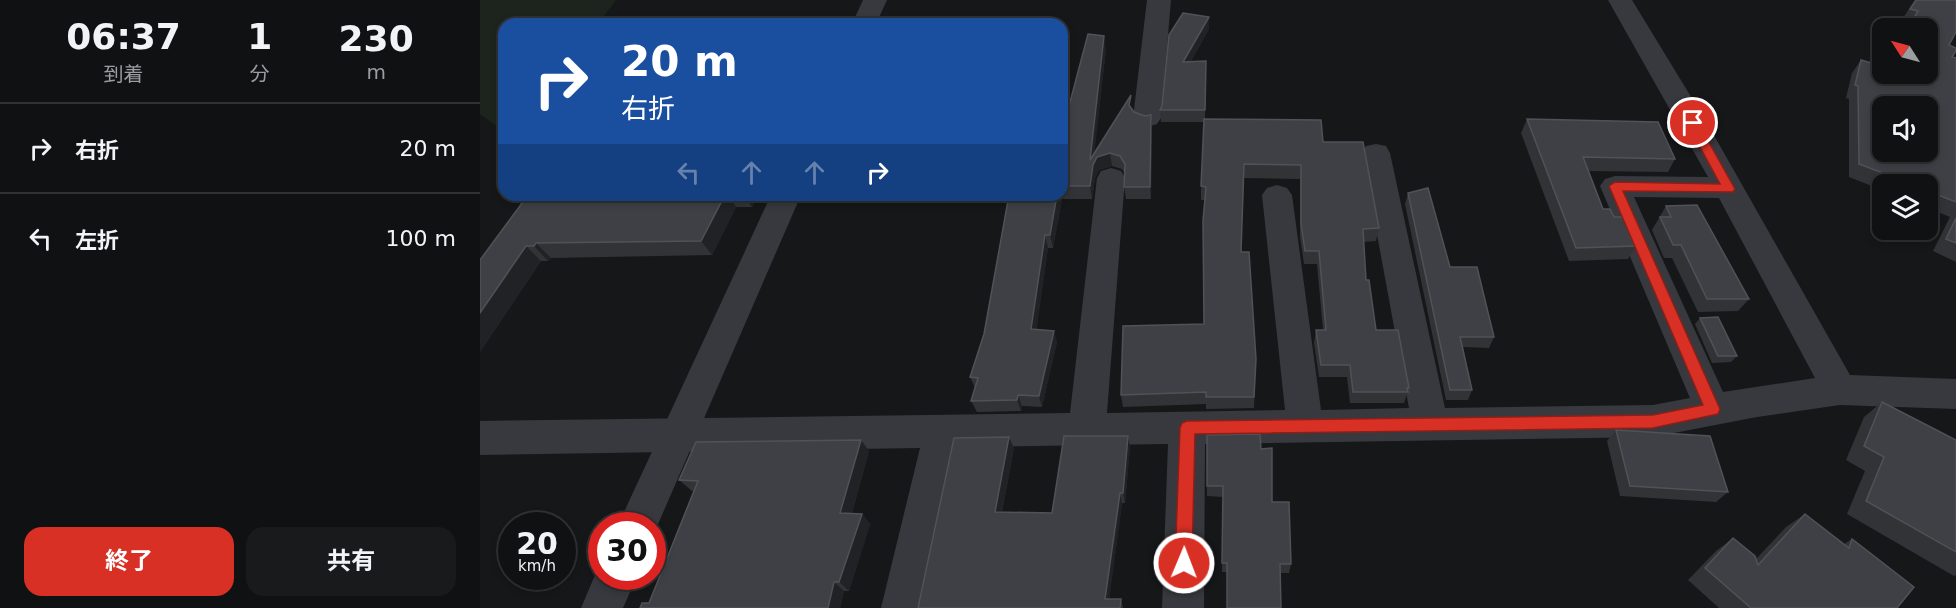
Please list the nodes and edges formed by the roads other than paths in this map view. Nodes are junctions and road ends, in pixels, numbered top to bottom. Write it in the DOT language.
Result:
graph roads {
  1 [pos="875,0"];
  2 [pos="1159,0"];
  3 [pos="1620,0"];
  4 [pos="867,18"];
  5 [pos="1147,118"];
  6 [pos="1376,153"];
  7 [pos="1111,178"];
  8 [pos="1729,189"];
  9 [pos="1277,195"];
  10 [pos="783,201"];
  11 [pos="1840,390"];
  12 [pos="1956,394"];
  13 [pos="1713,409"];
  14 [pos="1430,424"];
  15 [pos="1305,426"];
  16 [pos="1187,428"];
  17 [pos="1087,429"];
  18 [pos="943,431"];
  19 [pos="676,435"];
  20 [pos="480,438"];
  21 [pos="643,512"];
  22 [pos="610,590"];
  23 [pos="602,608"];
  24 [pos="902,608"];
  25 [pos="1183,608"];
  1 -- 4 [label="street"];
  2 -- 5 [label="street"];
  3 -- 8 [label="street"];
  6 -- 14 [label="street"];
  7 -- 17 [label="street"];
  8 -- 11 [label="street"];
  8 -- 13 [label="street"];
  9 -- 15 [label="street"];
  10 -- 19 [label="street"];
  11 -- 12 [label="street"];
  11 -- 13 [label="street"];
  13 -- 14 [label="street"];
  14 -- 15 [label="street"];
  15 -- 16 [label="street"];
  16 -- 17 [label="street"];
  16 -- 25 [label="street"];
  17 -- 18 [label="street"];
  18 -- 19 [label="street"];
  18 -- 24 [label="street"];
  19 -- 20 [label="street"];
  19 -- 21 [label="street"];
  22 -- 23 [label="street"];
}
